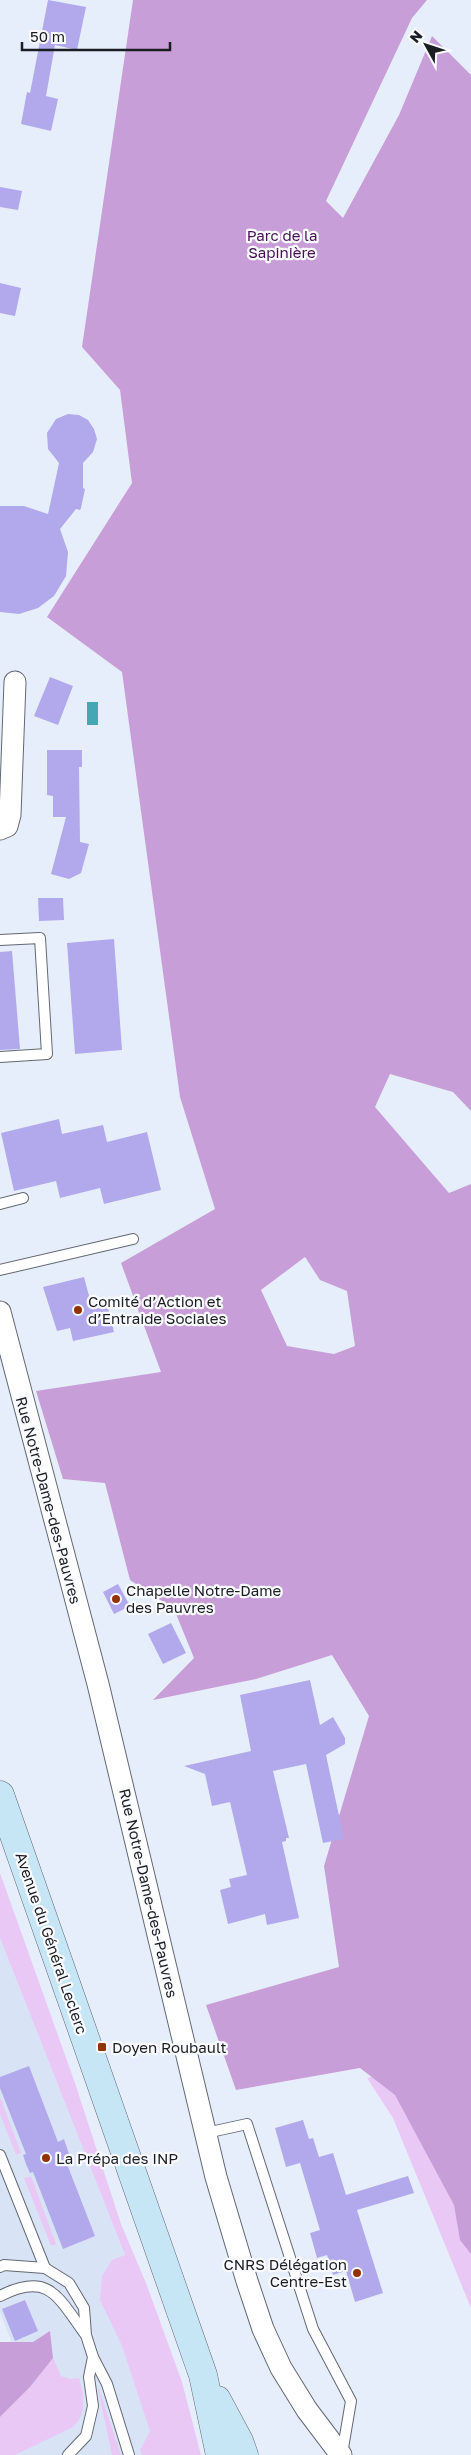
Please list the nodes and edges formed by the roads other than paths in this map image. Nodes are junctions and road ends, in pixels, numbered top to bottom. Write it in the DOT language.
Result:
graph roads {
  1 [pos="15,682"];
  2 [pos="0,829"];
  3 [pos="0,940"];
  4 [pos="0,1057"];
  5 [pos="23,1198"];
  6 [pos="0,1204"];
  7 [pos="133,1239"];
  8 [pos="0,1270"];
  9 [pos="0,1312"];
  10 [pos="0,1795"];
  11 [pos="206,2133"];
  12 [pos="0,2155"];
  13 [pos="0,2267"];
  14 [pos="45,2268"];
  15 [pos="0,2296"];
  16 [pos="86,2335"];
  17 [pos="93,2358"];
  18 [pos="203,2375"];
  19 [pos="68,2455"];
  20 [pos="129,2455"];
  21 [pos="220,2455"];
  22 [pos="244,2455"];
  23 [pos="342,2455"];
  1 -- 2 [label="street"];
  3 -- 4 [label="lane"];
  5 -- 6 [label="lane"];
  7 -- 8 [label="lane"];
  9 -- 11 [label="street, Rue Notre-Dame-des-Pauvres"];
  10 -- 18 [label="main road, Avenue du Général Leclerc"];
  11 -- 23 [label="street, Rue Notre-Dame-des-Pauvres"];
  11 -- 23 [label="lane"];
  12 -- 14 [label="lane"];
  13 -- 14 [label="lane"];
  14 -- 16 [label="lane"];
  15 -- 16 [label="lane"];
  16 -- 17 [label="lane"];
  17 -- 19 [label="lane"];
  17 -- 20 [label="lane"];
  18 -- 21 [label="main road, Avenue du Général Leclerc"];
  18 -- 22 [label="main road, Avenue du Général Leclerc"];
}
